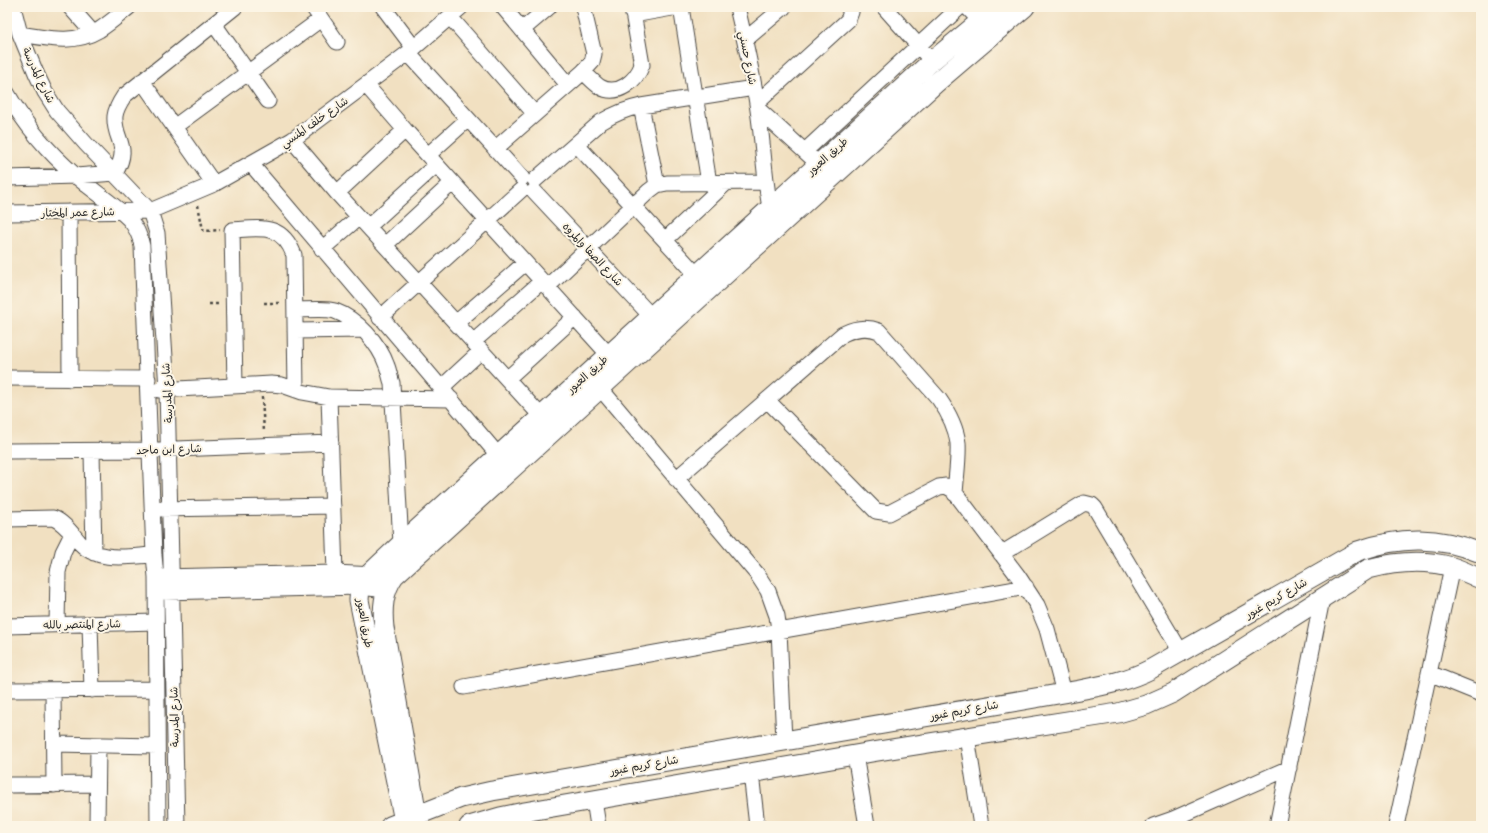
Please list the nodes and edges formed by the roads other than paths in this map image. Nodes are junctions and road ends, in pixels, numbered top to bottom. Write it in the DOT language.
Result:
graph roads {
  1 [pos="13,7"];
  2 [pos="70,7"];
  3 [pos="129,7"];
  4 [pos="235,7"];
  5 [pos="383,7"];
  6 [pos="461,7"];
  7 [pos="503,7"];
  8 [pos="549,7"];
  9 [pos="583,7"];
  10 [pos="678,7"];
  11 [pos="681,7"];
  12 [pos="737,7"];
  13 [pos="784,7"];
  14 [pos="848,7"];
  15 [pos="884,7"];
  16 [pos="960,7"];
  17 [pos="967,7"];
  18 [pos="997,7"];
  19 [pos="1026,7"];
  20 [pos="632,11"];
  21 [pos="317,13"];
  22 [pos="450,17"];
  23 [pos="980,21"];
  24 [pos="214,24"];
  25 [pos="522,30"];
  26 [pos="93,33"];
  27 [pos="20,34"];
  28 [pos="745,40"];
  29 [pos="337,42"];
  30 [pos="918,45"];
  31 [pos="411,51"];
  32 [pos="932,61"];
  33 [pos="583,72"];
  34 [pos="248,73"];
  35 [pos="142,81"];
  36 [pos="366,85"];
  37 [pos="568,85"];
  38 [pos="754,88"];
  39 [pos="7,93"];
  40 [pos="696,97"];
  41 [pos="268,101"];
  42 [pos="641,106"];
  43 [pos="757,106"];
  44 [pos="535,114"];
  45 [pos="468,119"];
  46 [pos="174,127"];
  47 [pos="405,130"];
  48 [pos="292,140"];
  49 [pos="576,144"];
  50 [pos="495,149"];
  51 [pos="812,157"];
  52 [pos="432,160"];
  53 [pos="251,164"];
  54 [pos="115,173"];
  55 [pos="76,176"];
  56 [pos="832,177"];
  57 [pos="7,178"];
  58 [pos="726,182"];
  59 [pos="765,182"];
  60 [pos="452,183"];
  61 [pos="709,183"];
  62 [pos="214,184"];
  63 [pos="528,185"];
  64 [pos="657,185"];
  65 [pos="337,192"];
  66 [pos="633,206"];
  67 [pos="770,208"];
  68 [pos="122,211"];
  69 [pos="150,211"];
  70 [pos="69,212"];
  71 [pos="7,213"];
  72 [pos="487,221"];
  73 [pos="364,222"];
  74 [pos="783,222"];
  75 [pos="665,240"];
  76 [pos="385,245"];
  77 [pos="322,249"];
  78 [pos="588,249"];
  79 [pos="525,263"];
  80 [pos="697,275"];
  81 [pos="419,283"];
  82 [pos="544,284"];
  83 [pos="295,307"];
  84 [pos="652,316"];
  85 [pos="575,317"];
  86 [pos="380,318"];
  87 [pos="456,323"];
  88 [pos="363,330"];
  89 [pos="295,331"];
  90 [pos="477,346"];
  91 [pos="609,355"];
  92 [pos="7,378"];
  93 [pos="70,379"];
  94 [pos="507,379"];
  95 [pos="148,385"];
  96 [pos="235,386"];
  97 [pos="441,388"];
  98 [pos="600,388"];
  99 [pos="168,389"];
  100 [pos="296,390"];
  101 [pos="329,397"];
  102 [pos="392,398"];
  103 [pos="451,399"];
  104 [pos="767,400"];
  105 [pos="541,416"];
  106 [pos="331,444"];
  107 [pos="150,450"];
  108 [pos="169,450"];
  109 [pos="7,451"];
  110 [pos="92,451"];
  111 [pos="498,455"];
  112 [pos="676,479"];
  113 [pos="955,494"];
  114 [pos="333,506"];
  115 [pos="170,509"];
  116 [pos="153,510"];
  117 [pos="7,519"];
  118 [pos="72,534"];
  119 [pos="401,544"];
  120 [pos="94,553"];
  121 [pos="1481,553"];
  122 [pos="1001,554"];
  123 [pos="154,555"];
  124 [pos="1452,567"];
  125 [pos="335,573"];
  126 [pos="156,577"];
  127 [pos="1481,579"];
  128 [pos="364,581"];
  129 [pos="390,583"];
  130 [pos="172,584"];
  131 [pos="1026,587"];
  132 [pos="156,593"];
  133 [pos="1322,599"];
  134 [pos="156,622"];
  135 [pos="90,624"];
  136 [pos="57,625"];
  137 [pos="7,626"];
  138 [pos="1225,627"];
  139 [pos="779,630"];
  140 [pos="1181,652"];
  141 [pos="1236,653"];
  142 [pos="1429,673"];
  143 [pos="1194,679"];
  144 [pos="464,687"];
  145 [pos="156,689"];
  146 [pos="7,690"];
  147 [pos="92,690"];
  148 [pos="53,691"];
  149 [pos="1064,694"];
  150 [pos="1481,694"];
  151 [pos="967,737"];
  152 [pos="784,741"];
  153 [pos="54,744"];
  154 [pos="98,745"];
  155 [pos="157,746"];
  156 [pos="856,755"];
  157 [pos="1289,768"];
  158 [pos="751,773"];
  159 [pos="98,784"];
  160 [pos="7,785"];
  161 [pos="54,785"];
  162 [pos="594,800"];
  163 [pos="404,820"];
  164 [pos="1160,825"];
  165 [pos="97,826"];
  166 [pos="158,826"];
  167 [pos="177,826"];
  168 [pos="469,826"];
  169 [pos="598,826"];
  170 [pos="756,826"];
  171 [pos="867,826"];
  172 [pos="981,826"];
  173 [pos="1278,826"];
  174 [pos="1396,826"];
  1 -- 27 [label="street, شارع المدرسة"];
  2 -- 26 [label="street"];
  3 -- 26 [label="street"];
  4 -- 24 [label="street"];
  5 -- 31 [label="street, شارع الصفا والمروه"];
  6 -- 22 [label="street, شارع خلف المنسي"];
  7 -- 25 [label="street"];
  8 -- 25 [label="street"];
  9 -- 33 [label="street"];
  10 -- 20 [label="street"];
  11 -- 40 [label="street"];
  12 -- 28 [label="street, شارع حسني"];
  13 -- 28 [label="street"];
  14 -- 43 [label="street"];
  15 -- 30 [label="street"];
  16 -- 30 [label="street"];
  17 -- 23 [label="street"];
  18 -- 23 [label="street, طريق العبور"];
  19 -- 56 [label="street, طريق العبور"];
  20 -- 33 [label="street"];
  21 -- 29 [label="street"];
  21 -- 34 [label="street"];
  22 -- 31 [label="street, شارع خلف المنسي"];
  22 -- 44 [label="street"];
  23 -- 32 [label="street, طريق العبور"];
  24 -- 34 [label="street"];
  24 -- 35 [label="street"];
  25 -- 37 [label="street"];
  26 -- 27 [label="street"];
  27 -- 54 [label="street, شارع المدرسة"];
  28 -- 38 [label="street, شارع حسني"];
  30 -- 32 [label="street"];
  30 -- 51 [label="street"];
  31 -- 36 [label="street, شارع خلف المنسي"];
  31 -- 45 [label="street, شارع الصفا والمروه"];
  32 -- 51 [label="street, طريق العبور"];
  33 -- 37 [label="street"];
  34 -- 41 [label="street"];
  34 -- 46 [label="street"];
  35 -- 46 [label="street"];
  35 -- 54 [label="street"];
  36 -- 47 [label="street"];
  36 -- 48 [label="street, شارع خلف المنسي"];
  37 -- 44 [label="street"];
  38 -- 40 [label="street"];
  38 -- 43 [label="street, شارع حسني"];
  39 -- 55 [label="street, شارع المدرسة"];
  40 -- 42 [label="street"];
  40 -- 61 [label="street"];
  42 -- 49 [label="street"];
  42 -- 64 [label="street"];
  43 -- 51 [label="street"];
  43 -- 59 [label="street, شارع حسني"];
  44 -- 50 [label="street"];
  45 -- 50 [label="street, شارع الصفا والمروه"];
  45 -- 52 [label="street"];
  46 -- 62 [label="street"];
  47 -- 52 [label="street"];
  47 -- 65 [label="street"];
  48 -- 53 [label="street, شارع خلف المنسي"];
  48 -- 65 [label="street"];
  49 -- 63 [label="street"];
  49 -- 66 [label="street"];
  50 -- 63 [label="street, شارع الصفا والمروه"];
  51 -- 56 [label="street"];
  51 -- 67 [label="street, طريق العبور"];
  52 -- 60 [label="street"];
  52 -- 73 [label="street"];
  53 -- 62 [label="street, شارع خلف المنسي"];
  53 -- 77 [label="street"];
  54 -- 55 [label="street"];
  54 -- 69 [label="street, شارع المدرسة"];
  55 -- 57 [label="street"];
  55 -- 68 [label="street, شارع المدرسة"];
  56 -- 74 [label="street, طريق العبور"];
  58 -- 59 [label="street"];
  58 -- 61 [label="street"];
  58 -- 75 [label="street"];
  59 -- 67 [label="street, شارع حسني"];
  60 -- 72 [label="street"];
  60 -- 76 [label="street"];
  61 -- 64 [label="street"];
  62 -- 69 [label="street, شارع خلف المنسي"];
  63 -- 72 [label="street"];
  63 -- 78 [label="street, شارع الصفا والمروه"];
  64 -- 66 [label="street"];
  65 -- 73 [label="street"];
  66 -- 75 [label="street"];
  66 -- 78 [label="street"];
  67 -- 74 [label="street"];
  67 -- 80 [label="street, طريق العبور"];
  68 -- 69 [label="street, شارع عمر المختار"];
  68 -- 70 [label="street, شارع عمر المختار"];
  68 -- 95 [label="street, شارع المدرسة"];
  69 -- 99 [label="street, شارع المدرسة"];
  70 -- 71 [label="street, شارع عمر المختار"];
  70 -- 93 [label="street"];
  72 -- 79 [label="street"];
  72 -- 81 [label="street"];
  73 -- 76 [label="street"];
  73 -- 77 [label="street"];
  74 -- 98 [label="street, طريق العبور"];
  75 -- 80 [label="street"];
  76 -- 81 [label="street"];
  77 -- 86 [label="street"];
  78 -- 82 [label="street"];
  78 -- 84 [label="street, شارع الصفا والمروه"];
  79 -- 82 [label="street"];
  79 -- 87 [label="street"];
  80 -- 84 [label="street, طريق العبور"];
  81 -- 86 [label="street"];
  81 -- 87 [label="street"];
  82 -- 85 [label="street"];
  82 -- 90 [label="street"];
  83 -- 88 [label="street"];
  83 -- 89 [label="street"];
  83 -- 96 [label="street"];
  84 -- 91 [label="street, طريق العبور"];
  85 -- 91 [label="street"];
  85 -- 94 [label="street"];
  86 -- 97 [label="street"];
  87 -- 90 [label="street"];
  88 -- 89 [label="street"];
  88 -- 102 [label="street"];
  89 -- 100 [label="street"];
  90 -- 94 [label="street"];
  90 -- 97 [label="street"];
  91 -- 105 [label="street, طريق العبور"];
  92 -- 93 [label="street"];
  93 -- 95 [label="street"];
  94 -- 105 [label="street"];
  95 -- 99 [label="street"];
  95 -- 107 [label="street, شارع المدرسة"];
  96 -- 99 [label="street"];
  96 -- 100 [label="street"];
  97 -- 103 [label="street"];
  98 -- 112 [label="street"];
  98 -- 129 [label="street, طريق العبور"];
  99 -- 108 [label="street, شارع المدرسة"];
  100 -- 101 [label="street"];
  101 -- 102 [label="street"];
  101 -- 106 [label="street"];
  102 -- 103 [label="street"];
  102 -- 119 [label="street"];
  103 -- 111 [label="street"];
  104 -- 112 [label="street"];
  104 -- 113 [label="street"];
  104 -- 113 [label="street"];
  105 -- 111 [label="street, طريق العبور"];
  106 -- 108 [label="street, شارع ابن ماجد"];
  106 -- 114 [label="street"];
  107 -- 108 [label="street, شارع ابن ماجد"];
  107 -- 110 [label="street, شارع ابن ماجد"];
  107 -- 116 [label="street, شارع المدرسة"];
  108 -- 115 [label="street, شارع المدرسة"];
  109 -- 110 [label="street, شارع ابن ماجد"];
  110 -- 120 [label="street"];
  111 -- 119 [label="street, طريق العبور"];
  112 -- 139 [label="street"];
  113 -- 122 [label="street"];
  114 -- 115 [label="street"];
  114 -- 125 [label="street"];
  115 -- 116 [label="street"];
  115 -- 130 [label="street, شارع المدرسة"];
  116 -- 123 [label="street, شارع المدرسة"];
  117 -- 118 [label="street"];
  118 -- 120 [label="street"];
  118 -- 136 [label="street"];
  119 -- 128 [label="street, طريق العبور"];
  120 -- 123 [label="street"];
  121 -- 138 [label="street, شارع كريم غبور"];
  122 -- 131 [label="street"];
  122 -- 140 [label="street"];
  123 -- 126 [label="street, شارع المدرسة"];
  124 -- 127 [label="street"];
  124 -- 133 [label="street"];
  124 -- 142 [label="street"];
  125 -- 128 [label="street"];
  125 -- 130 [label="street"];
  126 -- 130 [label="street"];
  126 -- 132 [label="street, شارع المدرسة"];
  128 -- 129 [label="street"];
  128 -- 130 [label="street"];
  128 -- 163 [label="street, طريق العبور"];
  129 -- 163 [label="street, طريق العبور"];
  130 -- 132 [label="street"];
  130 -- 167 [label="street, شارع المدرسة"];
  131 -- 139 [label="street"];
  131 -- 149 [label="street"];
  132 -- 134 [label="street, شارع المدرسة"];
  133 -- 141 [label="street"];
  133 -- 157 [label="street"];
  134 -- 135 [label="street, شارع المنتصر بالله"];
  134 -- 145 [label="street, شارع المدرسة"];
  135 -- 136 [label="street, شارع المنتصر بالله"];
  135 -- 147 [label="street"];
  136 -- 137 [label="street, شارع المنتصر بالله"];
  138 -- 140 [label="street, شارع كريم غبور"];
  138 -- 141 [label="street"];
  139 -- 144 [label="street"];
  139 -- 152 [label="street"];
  140 -- 143 [label="street"];
  140 -- 149 [label="street, شارع كريم غبور"];
  141 -- 143 [label="street"];
  142 -- 150 [label="street"];
  142 -- 174 [label="street"];
  143 -- 151 [label="street"];
  145 -- 147 [label="street"];
  145 -- 155 [label="street, شارع المدرسة"];
  146 -- 148 [label="street"];
  147 -- 148 [label="street"];
  148 -- 153 [label="street"];
  149 -- 152 [label="street, شارع كريم غبور"];
  151 -- 156 [label="street"];
  151 -- 172 [label="street"];
  152 -- 163 [label="street, شارع كريم غبور"];
  153 -- 154 [label="street"];
  153 -- 161 [label="street"];
  154 -- 155 [label="street"];
  154 -- 159 [label="street"];
  155 -- 166 [label="street, شارع المدرسة"];
  156 -- 158 [label="street"];
  156 -- 171 [label="street"];
  157 -- 164 [label="street"];
  157 -- 173 [label="street"];
  158 -- 162 [label="street"];
  158 -- 170 [label="street"];
  159 -- 161 [label="street"];
  159 -- 165 [label="street"];
  160 -- 161 [label="street"];
  162 -- 168 [label="street"];
  162 -- 169 [label="street"];
}
